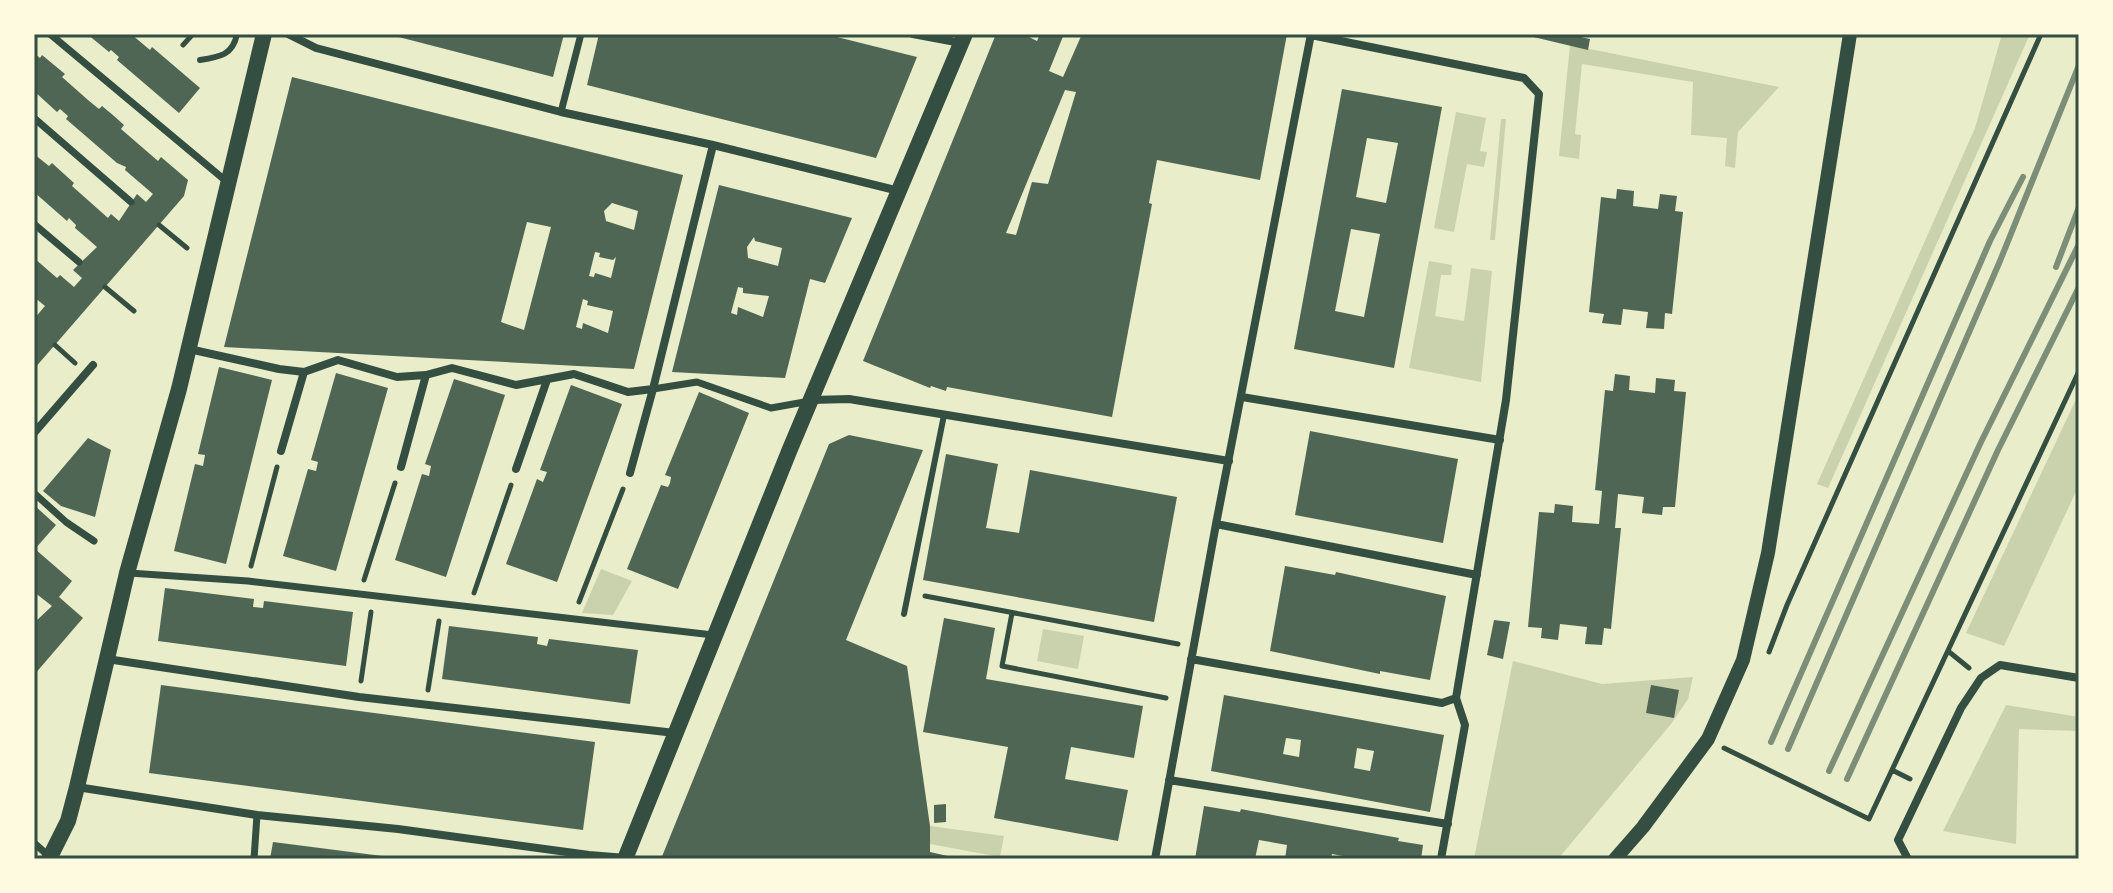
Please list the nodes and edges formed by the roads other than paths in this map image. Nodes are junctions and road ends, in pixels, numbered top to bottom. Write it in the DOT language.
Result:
graph roads {
  1 [pos="50,34"];
  2 [pos="237,34"];
  3 [pos="264,34"];
  4 [pos="288,34"];
  5 [pos="581,34"];
  6 [pos="913,34"];
  7 [pos="1311,34"];
  8 [pos="1850,34"];
  9 [pos="963,39"];
  10 [pos="200,60"];
  11 [pos="561,112"];
  12 [pos="34,118"];
  13 [pos="713,145"];
  14 [pos="229,183"];
  15 [pos="899,191"];
  16 [pos="131,202"];
  17 [pos="34,224"];
  18 [pos="79,262"];
  19 [pos="189,349"];
  20 [pos="93,365"];
  21 [pos="304,372"];
  22 [pos="426,375"];
  23 [pos="547,380"];
  24 [pos="653,389"];
  25 [pos="1242,397"];
  26 [pos="812,400"];
  27 [pos="944,415"];
  28 [pos="34,433"];
  29 [pos="1500,440"];
  30 [pos="281,451"];
  31 [pos="1229,461"];
  32 [pos="401,467"];
  33 [pos="516,469"];
  34 [pos="630,473"];
  35 [pos="34,493"];
  36 [pos="1216,524"];
  37 [pos="94,541"];
  38 [pos="127,573"];
  39 [pos="1477,575"];
  40 [pos="904,614"];
  41 [pos="715,635"];
  42 [pos="107,659"];
  43 [pos="1191,659"];
  44 [pos="2079,678"];
  45 [pos="1456,698"];
  46 [pos="675,733"];
  47 [pos="1169,780"];
  48 [pos="77,787"];
  49 [pos="257,815"];
  50 [pos="1448,824"];
  51 [pos="34,843"];
  52 [pos="49,858"];
  53 [pos="626,858"];
  54 [pos="254,859"];
  55 [pos="1155,859"];
  56 [pos="1441,859"];
  57 [pos="1615,859"];
  58 [pos="1908,859"];
  1 -- 14 [label="street"];
  2 -- 10 [label="lane"];
  3 -- 14 [label="main road"];
  4 -- 11 [label="street"];
  5 -- 11 [label="street"];
  6 -- 9 [label="street"];
  7 -- 25 [label="street"];
  7 -- 29 [label="street"];
  8 -- 57 [label="street"];
  9 -- 15 [label="main road"];
  11 -- 13 [label="street"];
  12 -- 16 [label="street"];
  13 -- 15 [label="street"];
  13 -- 24 [label="street"];
  14 -- 19 [label="main road"];
  15 -- 26 [label="main road"];
  17 -- 18 [label="street"];
  19 -- 21 [label="street"];
  19 -- 38 [label="main road"];
  20 -- 28 [label="street"];
  21 -- 22 [label="street"];
  21 -- 30 [label="street"];
  22 -- 23 [label="street"];
  22 -- 32 [label="street"];
  23 -- 24 [label="street"];
  23 -- 33 [label="street"];
  24 -- 26 [label="street"];
  24 -- 34 [label="street"];
  25 -- 29 [label="street"];
  25 -- 31 [label="street"];
  26 -- 27 [label="street"];
  26 -- 41 [label="main road"];
  27 -- 31 [label="street"];
  27 -- 40 [label="lane"];
  29 -- 39 [label="street"];
  31 -- 36 [label="street"];
  35 -- 37 [label="street"];
  36 -- 39 [label="street"];
  36 -- 43 [label="street"];
  38 -- 41 [label="street"];
  38 -- 42 [label="main road"];
  39 -- 45 [label="street"];
  41 -- 46 [label="main road"];
  42 -- 46 [label="street"];
  42 -- 48 [label="main road"];
  43 -- 45 [label="street"];
  43 -- 47 [label="street"];
  44 -- 58 [label="street"];
  45 -- 50 [label="street"];
  46 -- 53 [label="main road"];
  47 -- 50 [label="street"];
  47 -- 55 [label="street"];
  48 -- 49 [label="street"];
  48 -- 52 [label="main road"];
  49 -- 53 [label="street"];
  49 -- 54 [label="street"];
  50 -- 56 [label="street"];
  51 -- 52 [label="street"];
}
